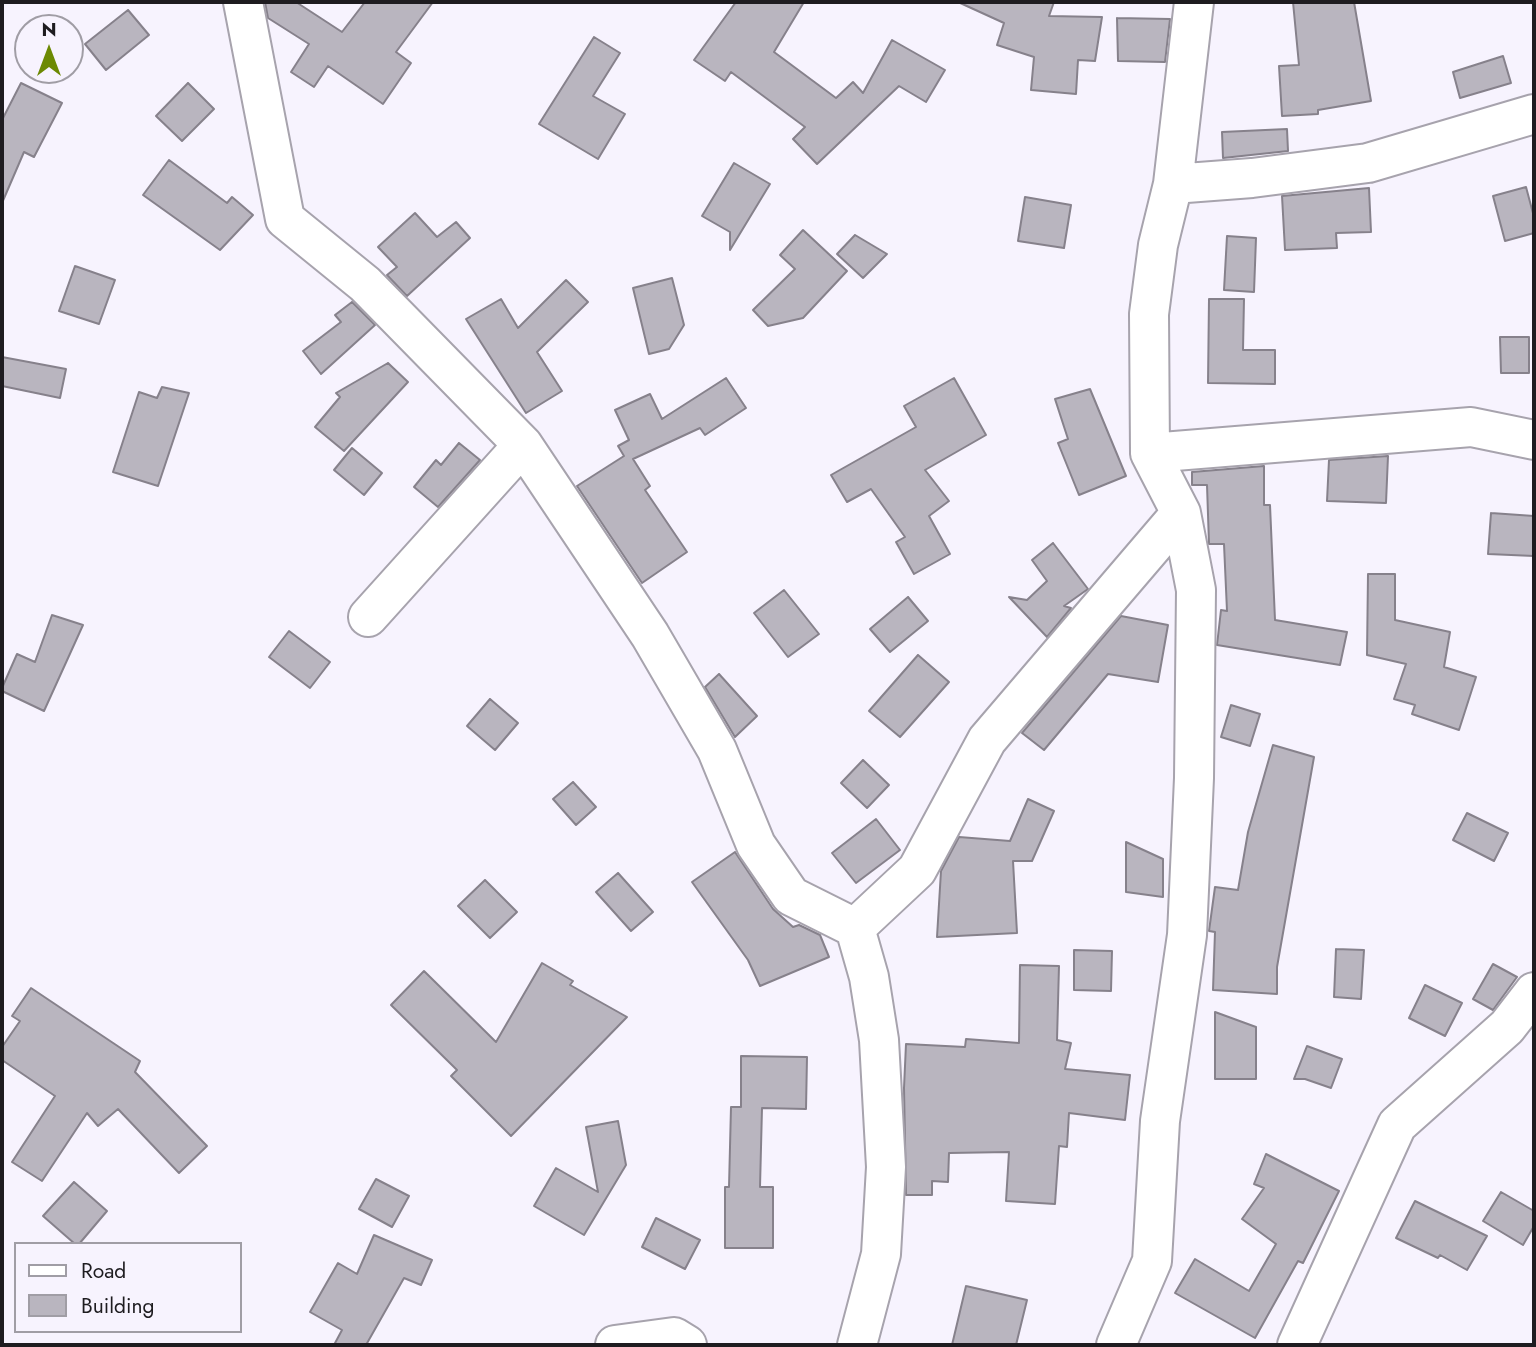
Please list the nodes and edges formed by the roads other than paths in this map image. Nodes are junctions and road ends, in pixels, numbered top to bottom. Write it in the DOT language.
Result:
graph roads {
  1 [pos="243,2"];
  2 [pos="1194,2"];
  3 [pos="1534,114"];
  4 [pos="1173,184"];
  5 [pos="1534,440"];
  6 [pos="523,445"];
  7 [pos="1150,453"];
  8 [pos="1181,513"];
  9 [pos="368,617"];
  10 [pos="855,928"];
  11 [pos="1534,992"];
  12 [pos="615,1345"];
  13 [pos="688,1345"];
  14 [pos="857,1345"];
  15 [pos="1116,1345"];
  16 [pos="1297,1345"];
  1 -- 6 [label="street"];
  2 -- 4 [label="street"];
  3 -- 4 [label="street"];
  4 -- 7 [label="street"];
  5 -- 7 [label="street"];
  6 -- 9 [label="street"];
  6 -- 10 [label="street"];
  7 -- 8 [label="street"];
  8 -- 10 [label="street"];
  8 -- 15 [label="street"];
  10 -- 14 [label="street"];
  11 -- 16 [label="street"];
  12 -- 13 [label="street"];
}
